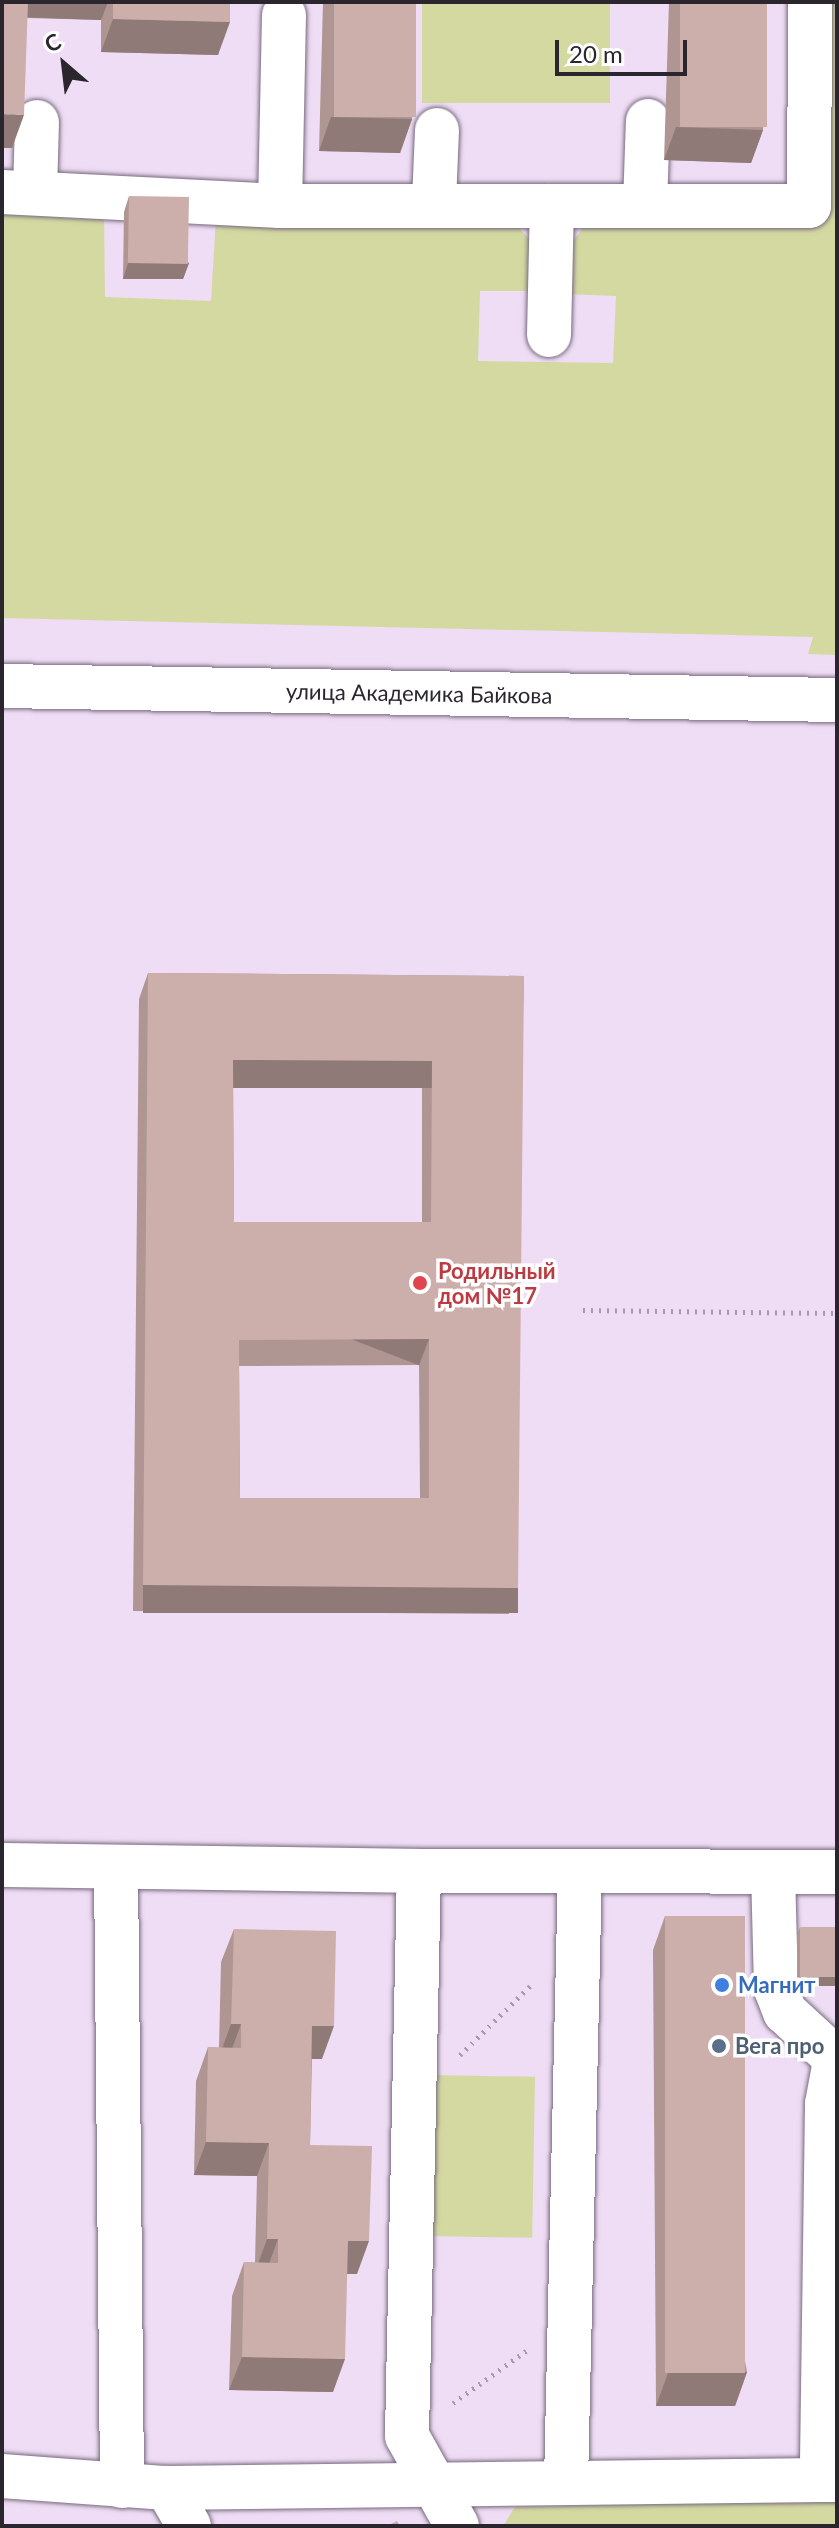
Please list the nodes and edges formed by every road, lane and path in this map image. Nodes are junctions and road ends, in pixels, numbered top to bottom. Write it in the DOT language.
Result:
graph roads {
  1 [pos="810,2"];
  2 [pos="284,15"];
  3 [pos="648,121"];
  4 [pos="37,122"];
  5 [pos="437,130"];
  6 [pos="18,193"];
  7 [pos="434,202"];
  8 [pos="645,205"];
  9 [pos="280,206"];
  10 [pos="552,206"];
  11 [pos="549,335"];
  12 [pos="2,686"];
  13 [pos="837,700"];
  14 [pos="583,1310"];
  15 [pos="837,1313"];
  16 [pos="2,1865"];
  17 [pos="116,1867"];
  18 [pos="419,1871"];
  19 [pos="580,1871"];
  20 [pos="773,1872"];
  21 [pos="837,1872"];
  22 [pos="578,1940"];
  23 [pos="835,2053"];
  24 [pos="414,2100"];
  25 [pos="570,2320"];
  26 [pos="407,2436"];
  27 [pos="2,2476"];
  28 [pos="830,2480"];
  29 [pos="429,2481"];
  30 [pos="566,2482"];
  31 [pos="122,2486"];
  32 [pos="167,2488"];
  33 [pos="189,2526"];
  34 [pos="457,2526"];
  1 -- 8 [label="street"];
  2 -- 9 [label="street"];
  3 -- 8 [label="street"];
  4 -- 6 [label="street"];
  5 -- 7 [label="street"];
  6 -- 9 [label="street"];
  7 -- 9 [label="street"];
  7 -- 10 [label="street"];
  8 -- 10 [label="street"];
  10 -- 11 [label="street"];
  12 -- 13 [label="street, улица Академика Байкова"];
  14 -- 15 [label="path"];
  16 -- 17 [label="street"];
  17 -- 18 [label="street"];
  17 -- 31 [label="street"];
  18 -- 19 [label="street"];
  18 -- 24 [label="street"];
  19 -- 20 [label="street"];
  19 -- 22 [label="street"];
  20 -- 21 [label="street"];
  20 -- 23 [label="street"];
  22 -- 24 [label="path"];
  22 -- 25 [label="street"];
  23 -- 28 [label="street"];
  24 -- 26 [label="street"];
  25 -- 26 [label="path"];
  25 -- 30 [label="street"];
  26 -- 29 [label="street"];
  27 -- 31 [label="street"];
  28 -- 30 [label="street"];
  29 -- 30 [label="street"];
  29 -- 32 [label="street"];
  29 -- 34 [label="street"];
  31 -- 32 [label="street"];
  32 -- 33 [label="street"];
}
